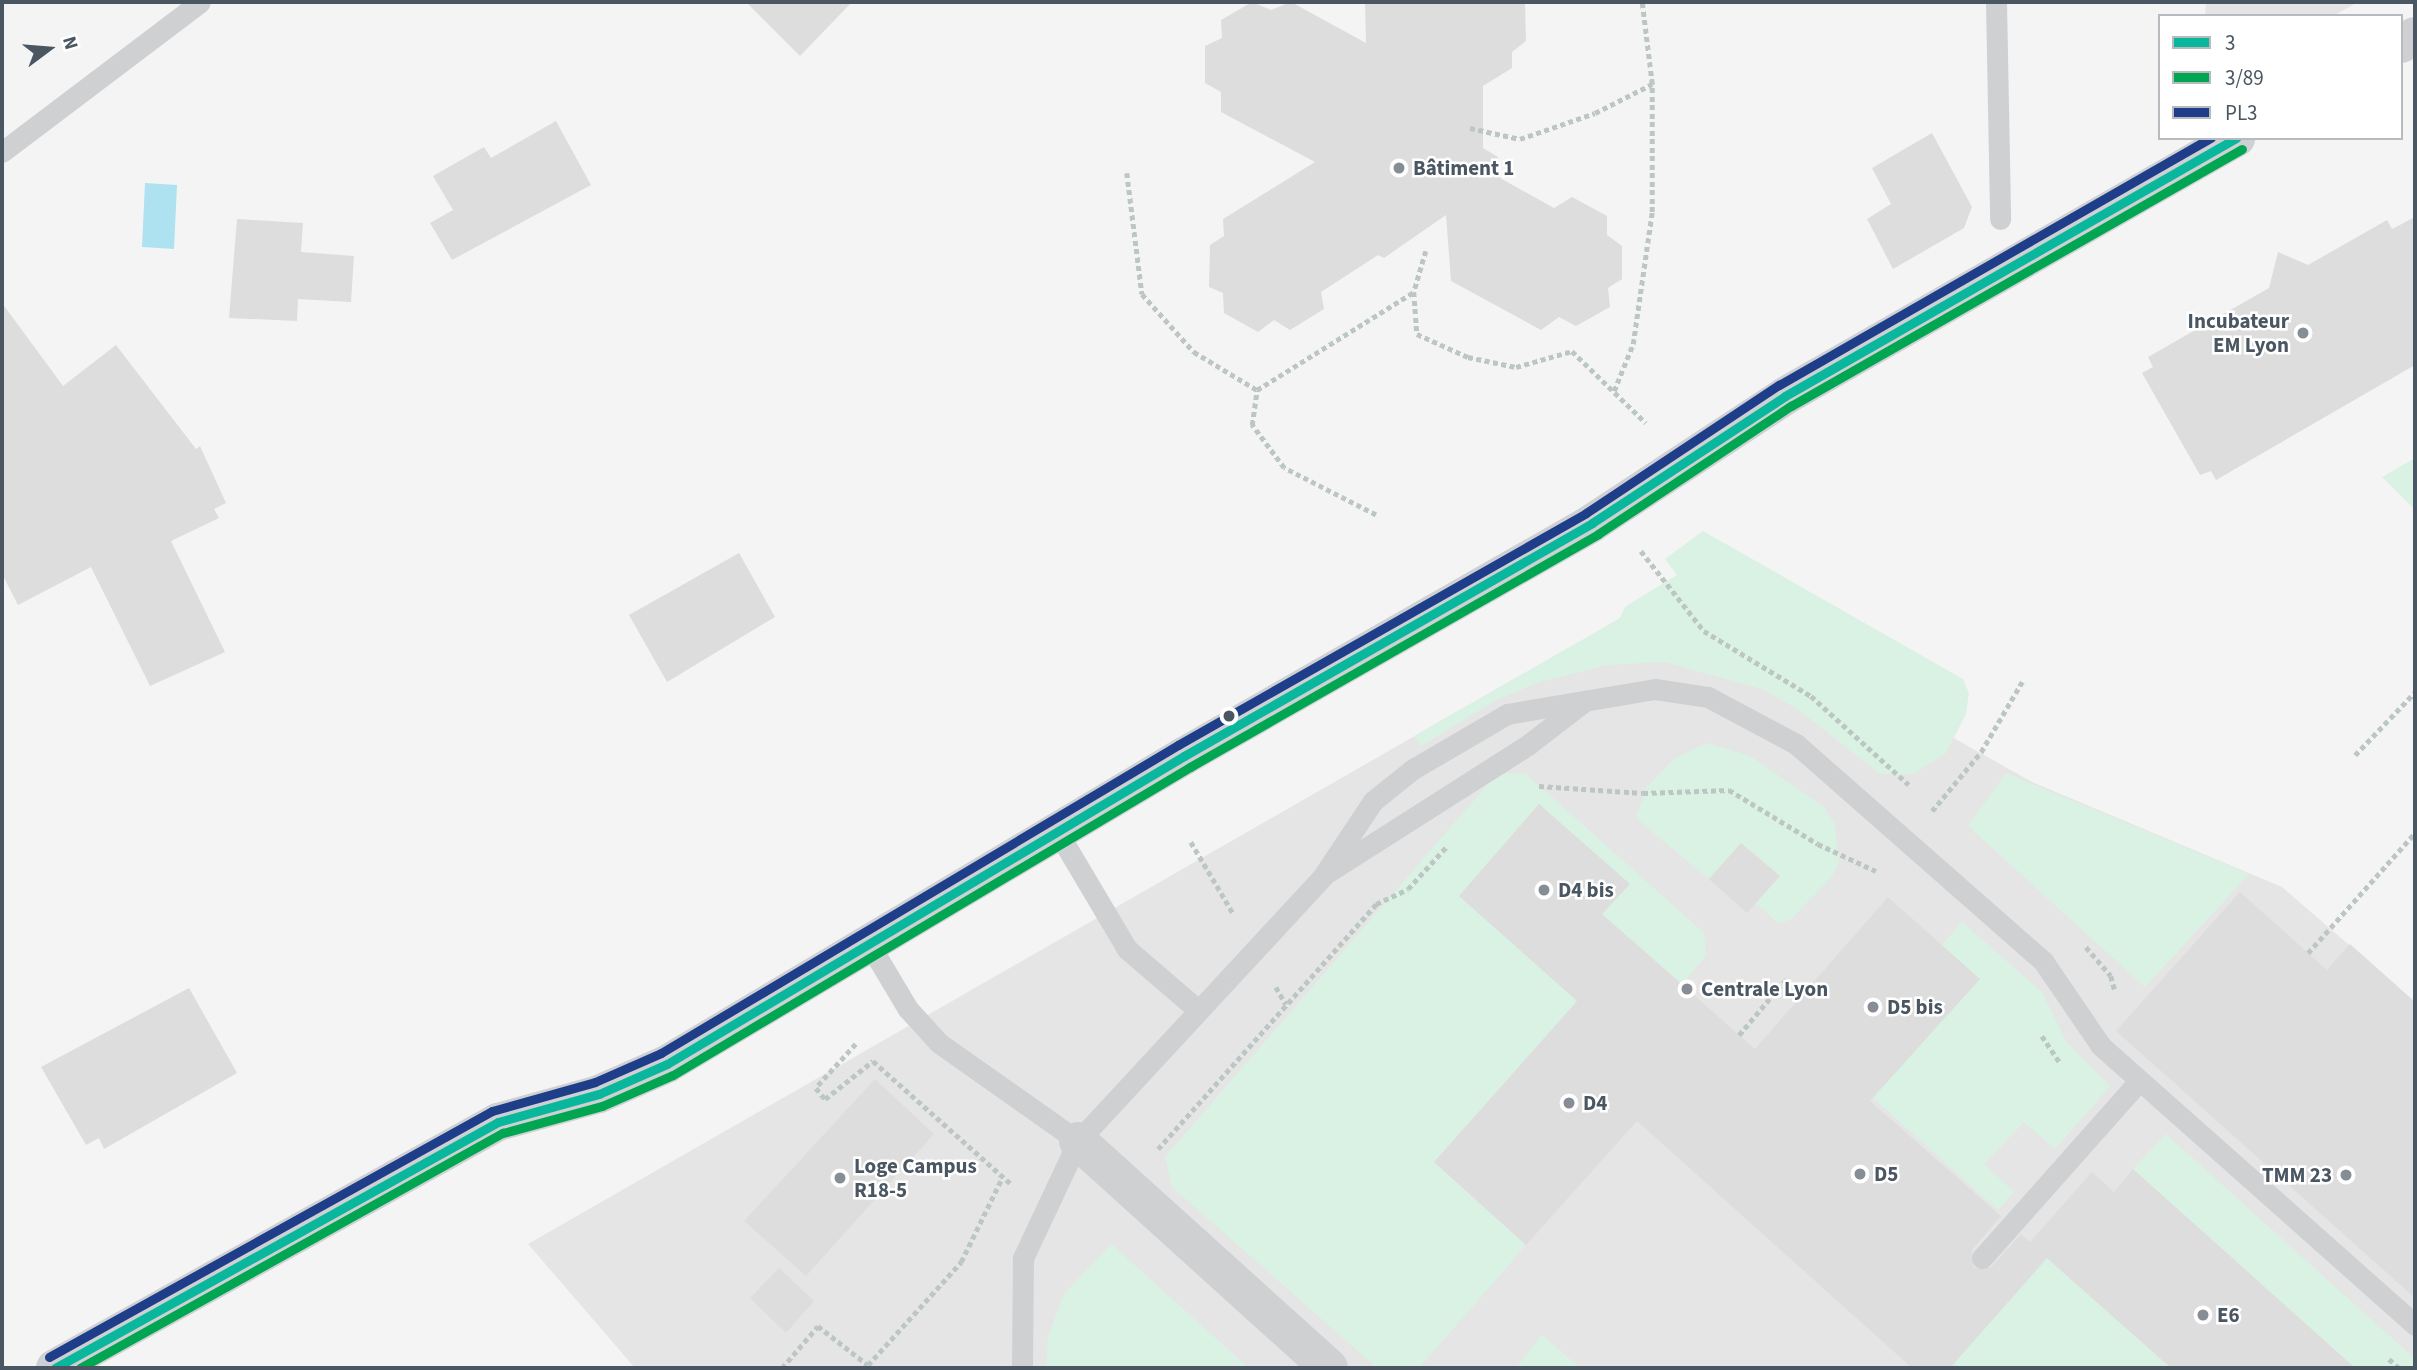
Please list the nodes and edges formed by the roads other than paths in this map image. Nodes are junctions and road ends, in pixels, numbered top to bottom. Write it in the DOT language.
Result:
graph roads {
  1 [pos="200,2"];
  2 [pos="1996,2"];
  3 [pos="2233,140"];
  4 [pos="2,152"];
  5 [pos="2000,219"];
  6 [pos="1587,700"];
  7 [pos="1056,831"];
  8 [pos="1323,876"];
  9 [pos="868,942"];
  10 [pos="1198,1010"];
  11 [pos="2139,1081"];
  12 [pos="1078,1141"];
  13 [pos="1982,1258"];
  14 [pos="2415,1325"];
  15 [pos="55,1368"];
  16 [pos="1022,1368"];
  17 [pos="1329,1368"];
  1 -- 4 [label="lane"];
  2 -- 5 [label="lane"];
  3 -- 7 [label="main road"];
  6 -- 8 [label="lane"];
  6 -- 8 [label="lane"];
  6 -- 11 [label="lane"];
  7 -- 9 [label="main road"];
  7 -- 10 [label="lane"];
  8 -- 10 [label="lane"];
  9 -- 12 [label="lane"];
  9 -- 15 [label="main road"];
  10 -- 12 [label="lane"];
  11 -- 13 [label="lane"];
  11 -- 14 [label="lane"];
  12 -- 16 [label="lane"];
  12 -- 17 [label="street"];
}
